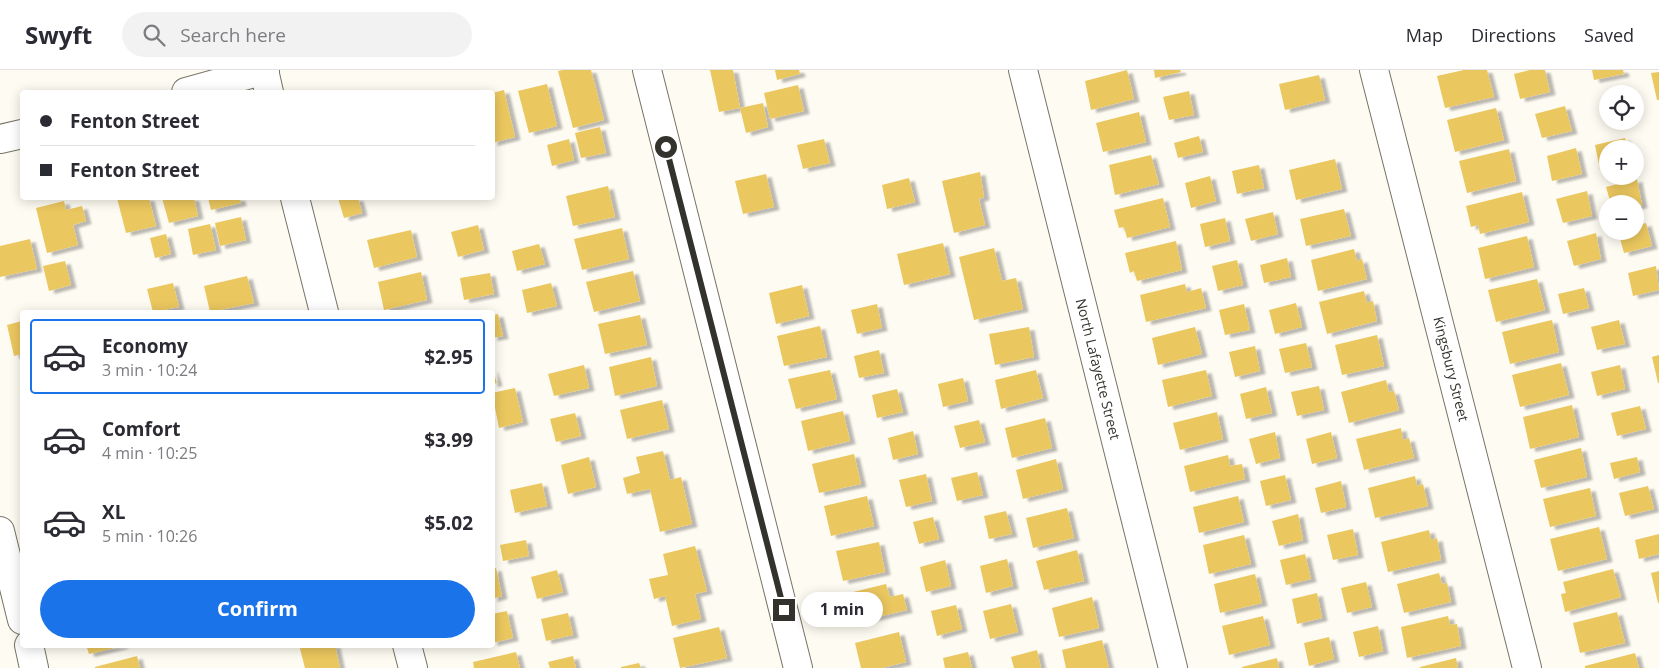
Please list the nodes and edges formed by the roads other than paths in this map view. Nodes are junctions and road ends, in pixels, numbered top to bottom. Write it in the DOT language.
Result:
graph roads {
  1 [pos="264,70"];
  2 [pos="647,70"];
  3 [pos="1023,70"];
  4 [pos="1374,70"];
  5 [pos="193,90"];
  6 [pos="269,90"];
  7 [pos="20,134"];
  8 [pos="0,139"];
  9 [pos="296,200"];
  10 [pos="324,310"];
  11 [pos="0,531"];
  12 [pos="20,612"];
  13 [pos="30,648"];
  14 [pos="408,648"];
  15 [pos="34,668"];
  16 [pos="413,668"];
  17 [pos="798,668"];
  18 [pos="1173,668"];
  19 [pos="1527,668"];
  1 -- 5 [label="street"];
  1 -- 6 [label="street"];
  2 -- 17 [label="street"];
  3 -- 18 [label="street, North Lafayette Street"];
  4 -- 19 [label="street, Kingsbury Street"];
  7 -- 8 [label="street"];
  9 -- 10 [label="street"];
  11 -- 12 [label="street"];
  13 -- 15 [label="street"];
  14 -- 16 [label="street"];
}
